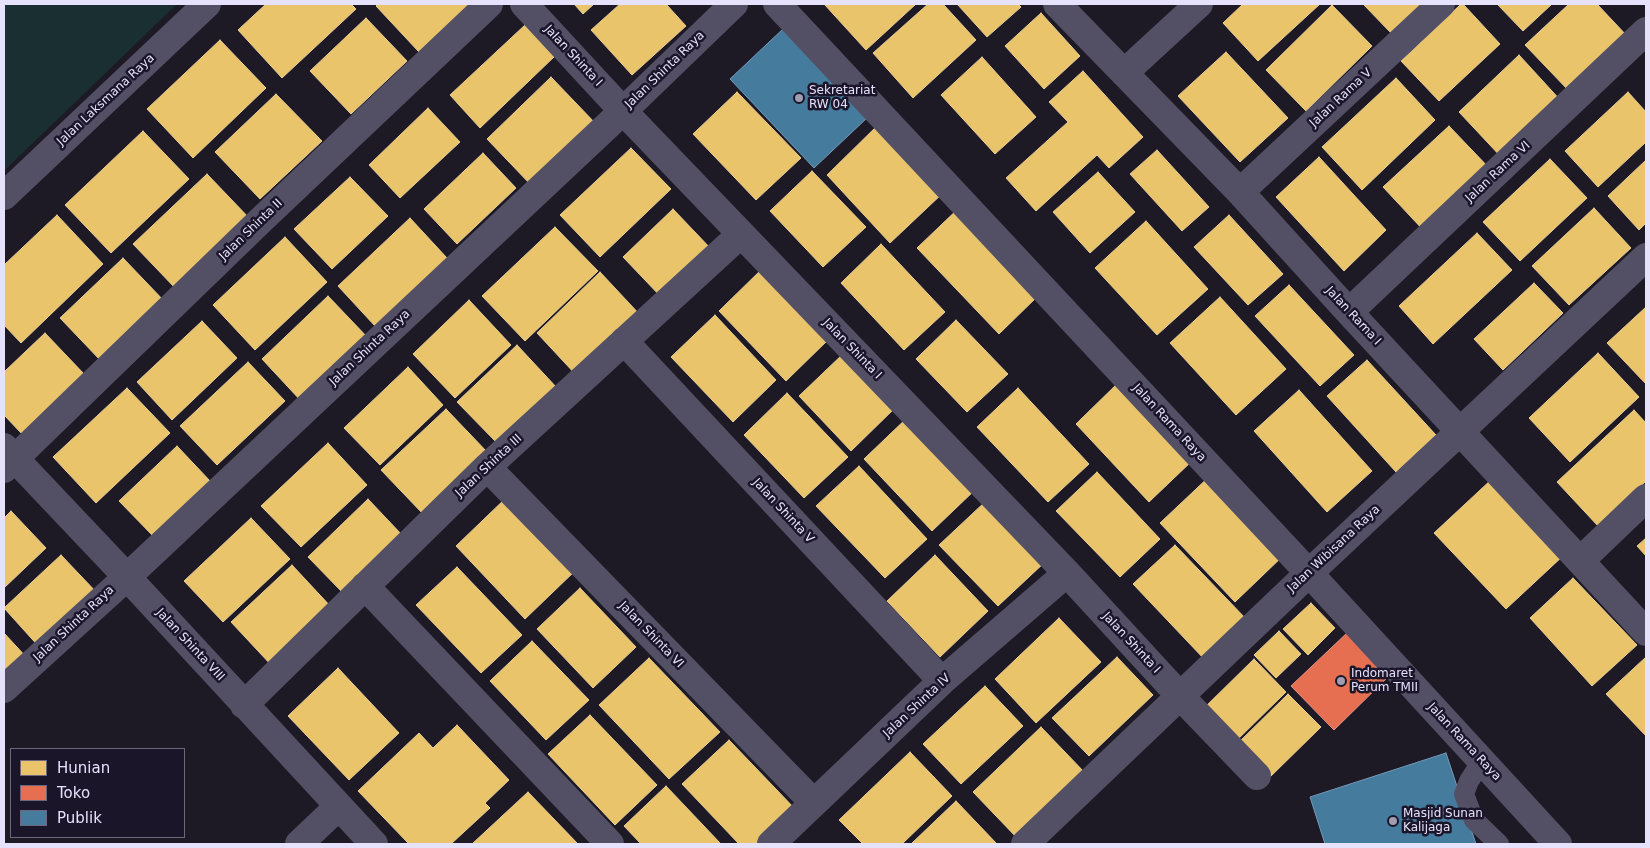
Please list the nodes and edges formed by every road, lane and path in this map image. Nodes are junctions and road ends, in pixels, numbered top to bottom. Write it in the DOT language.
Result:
graph roads {
  1 [pos="208,4"];
  2 [pos="489,4"];
  3 [pos="524,4"];
  4 [pos="734,4"];
  5 [pos="777,4"];
  6 [pos="1057,4"];
  7 [pos="1199,4"];
  8 [pos="1441,4"];
  9 [pos="1646,31"];
  10 [pos="1124,73"];
  11 [pos="623,111"];
  12 [pos="1240,192"];
  13 [pos="4,196"];
  14 [pos="741,234"];
  15 [pos="1646,256"];
  16 [pos="1349,312"];
  17 [pos="624,341"];
  18 [pos="1460,431"];
  19 [pos="7,459"];
  20 [pos="487,467"];
  21 [pos="1646,498"];
  22 [pos="1580,561"];
  23 [pos="1067,573"];
  24 [pos="1309,573"];
  25 [pos="127,576"];
  26 [pos="365,586"];
  27 [pos="1646,632"];
  28 [pos="942,681"];
  29 [pos="4,689"];
  30 [pos="1180,696"];
  31 [pos="244,704"];
  32 [pos="1482,761"];
  33 [pos="1258,776"];
  34 [pos="814,803"];
  35 [pos="338,807"];
  36 [pos="299,844"];
  37 [pos="374,844"];
  38 [pos="610,844"];
  39 [pos="771,844"];
  40 [pos="1025,844"];
  41 [pos="1499,844"];
  42 [pos="1558,844"];
  1 -- 13 [label="street, Jalan Laksmana Raya"];
  2 -- 19 [label="street, Jalan Shinta II"];
  3 -- 11 [label="street, Jalan Shinta I"];
  4 -- 11 [label="street, Jalan Shinta Raya"];
  5 -- 24 [label="street, Jalan Rama Raya"];
  6 -- 10 [label="street, Jalan Rama I"];
  7 -- 10 [label="street"];
  8 -- 12 [label="street, Jalan Rama V"];
  9 -- 16 [label="street, Jalan Rama VI"];
  10 -- 12 [label="street, Jalan Rama I"];
  11 -- 14 [label="street, Jalan Shinta I"];
  11 -- 25 [label="street, Jalan Shinta Raya"];
  12 -- 16 [label="street, Jalan Rama I"];
  14 -- 17 [label="street, Jalan Shinta III"];
  14 -- 23 [label="street, Jalan Shinta I"];
  15 -- 18 [label="street, Jalan Wibisana Raya"];
  16 -- 18 [label="street, Jalan Rama I"];
  17 -- 20 [label="street, Jalan Shinta III"];
  17 -- 28 [label="street, Jalan Shinta V"];
  18 -- 22 [label="street, Jalan Rama I"];
  18 -- 24 [label="street, Jalan Wibisana Raya"];
  19 -- 25 [label="street, Jalan Shinta VIII"];
  20 -- 26 [label="street, Jalan Shinta III"];
  20 -- 34 [label="street, Jalan Shinta VI"];
  21 -- 22 [label="street"];
  22 -- 27 [label="street, Jalan Rama I"];
  23 -- 28 [label="street, Jalan Shinta IV"];
  23 -- 30 [label="street, Jalan Shinta I"];
  24 -- 30 [label="street, Jalan Wibisana Raya"];
  24 -- 32 [label="street, Jalan Rama Raya"];
  25 -- 29 [label="street, Jalan Shinta Raya"];
  25 -- 31 [label="street, Jalan Shinta VIII"];
  26 -- 31 [label="street, Jalan Shinta III"];
  26 -- 38 [label="street"];
  28 -- 34 [label="street, Jalan Shinta IV"];
  30 -- 33 [label="street, Jalan Shinta I"];
  30 -- 40 [label="street, Jalan Wibisana Raya"];
  31 -- 35 [label="street, Jalan Shinta VIII"];
  32 -- 41 [label="lane"];
  32 -- 42 [label="street, Jalan Rama Raya"];
  34 -- 39 [label="street, Jalan Shinta IV"];
  35 -- 36 [label="street"];
  35 -- 37 [label="street, Jalan Shinta VIII"];
}
